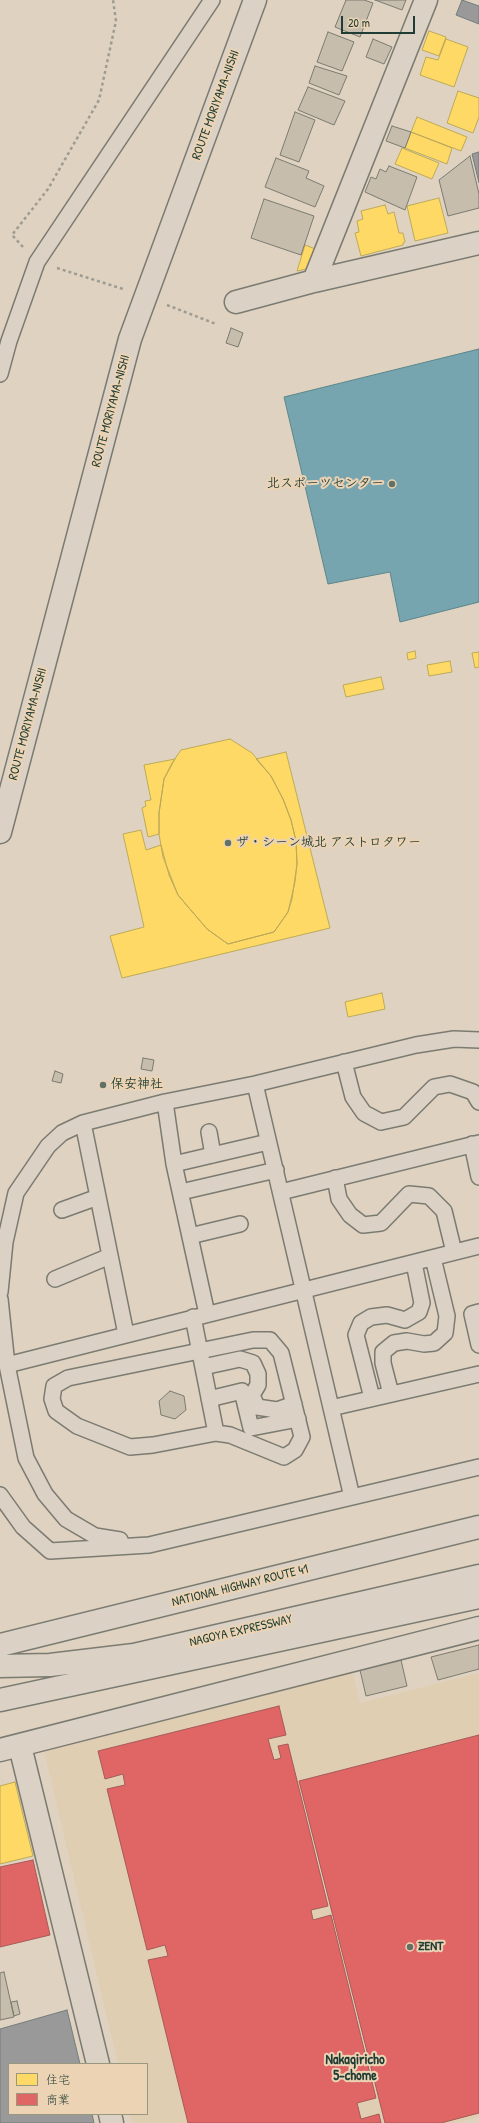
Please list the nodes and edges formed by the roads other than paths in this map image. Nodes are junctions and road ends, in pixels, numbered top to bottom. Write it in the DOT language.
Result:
graph roads {
  1 [pos="212,0"];
  2 [pos="255,0"];
  3 [pos="426,0"];
  4 [pos="479,243"];
  5 [pos="314,281"];
  6 [pos="236,302"];
  7 [pos="0,374"];
  8 [pos="0,832"];
  9 [pos="479,1040"];
  10 [pos="344,1062"];
  11 [pos="255,1084"];
  12 [pos="165,1102"];
  13 [pos="479,1102"];
  14 [pos="83,1123"];
  15 [pos="209,1132"];
  16 [pos="268,1142"];
  17 [pos="476,1143"];
  18 [pos="213,1155"];
  19 [pos="174,1164"];
  20 [pos="276,1170"];
  21 [pos="479,1177"];
  22 [pos="335,1178"];
  23 [pos="180,1192"];
  24 [pos="281,1192"];
  25 [pos="98,1198"];
  26 [pos="62,1210"];
  27 [pos="240,1224"];
  28 [pos="190,1236"];
  29 [pos="479,1246"];
  30 [pos="454,1252"];
  31 [pos="110,1256"];
  32 [pos="433,1258"];
  33 [pos="414,1263"];
  34 [pos="55,1279"];
  35 [pos="304,1290"];
  36 [pos="0,1292"];
  37 [pos="0,1299"];
  38 [pos="479,1312"];
  39 [pos="200,1316"];
  40 [pos="126,1334"];
  41 [pos="1,1337"];
  42 [pos="479,1345"];
  43 [pos="200,1351"];
  44 [pos="7,1365"];
  45 [pos="204,1367"];
  46 [pos="479,1374"];
  47 [pos="391,1394"];
  48 [pos="372,1398"];
  49 [pos="210,1399"];
  50 [pos="331,1408"];
  51 [pos="296,1412"];
  52 [pos="216,1433"];
  53 [pos="479,1467"];
  54 [pos="0,1495"];
  55 [pos="352,1497"];
  56 [pos="479,1527"];
  57 [pos="148,1545"];
  58 [pos="479,1564"];
  59 [pos="479,1576"];
  60 [pos="479,1597"];
  61 [pos="479,1628"];
  62 [pos="0,1645"];
  63 [pos="0,1653"];
  64 [pos="0,1666"];
  65 [pos="0,1700"];
  66 [pos="10,1748"];
  67 [pos="98,2063"];
  1 -- 7 [label="lane"];
  2 -- 8 [label="main road, ROUTE MORIYAMA-NISHI"];
  3 -- 5 [label="main road"];
  4 -- 5 [label="main road"];
  5 -- 6 [label="main road"];
  9 -- 10 [label="lane"];
  10 -- 11 [label="lane"];
  10 -- 13 [label="lane"];
  11 -- 12 [label="lane"];
  11 -- 16 [label="lane"];
  12 -- 14 [label="lane"];
  12 -- 19 [label="lane"];
  14 -- 25 [label="lane"];
  14 -- 36 [label="lane"];
  15 -- 18 [label="lane"];
  16 -- 18 [label="lane"];
  16 -- 20 [label="lane"];
  17 -- 21 [label="lane"];
  17 -- 22 [label="lane"];
  18 -- 19 [label="lane"];
  19 -- 23 [label="lane"];
  20 -- 23 [label="lane"];
  20 -- 24 [label="lane"];
  22 -- 24 [label="lane"];
  22 -- 30 [label="lane"];
  23 -- 28 [label="lane"];
  24 -- 35 [label="lane"];
  25 -- 26 [label="lane"];
  25 -- 31 [label="lane"];
  27 -- 28 [label="lane"];
  28 -- 39 [label="lane"];
  29 -- 30 [label="lane"];
  30 -- 32 [label="lane"];
  31 -- 34 [label="lane"];
  31 -- 40 [label="lane"];
  32 -- 33 [label="lane"];
  32 -- 47 [label="lane"];
  33 -- 35 [label="lane"];
  33 -- 48 [label="lane"];
  35 -- 39 [label="lane"];
  35 -- 50 [label="lane"];
  37 -- 41 [label="lane"];
  38 -- 42 [label="lane"];
  39 -- 40 [label="lane"];
  39 -- 43 [label="lane"];
  40 -- 44 [label="lane"];
  41 -- 44 [label="lane"];
  43 -- 45 [label="lane"];
  43 -- 51 [label="lane"];
  43 -- 52 [label="lane"];
  44 -- 57 [label="lane"];
  45 -- 49 [label="lane"];
  45 -- 51 [label="lane"];
  46 -- 47 [label="lane"];
  47 -- 48 [label="lane"];
  48 -- 50 [label="lane"];
  49 -- 51 [label="lane"];
  49 -- 52 [label="lane"];
  50 -- 55 [label="lane"];
  51 -- 52 [label="lane"];
  53 -- 55 [label="lane"];
  54 -- 57 [label="lane"];
  55 -- 57 [label="lane"];
  56 -- 62 [label="main road, NATIONAL HIGHWAY ROUTE 41"];
  58 -- 63 [label="main road, NAGOYA EXPRESSWAY"];
  59 -- 64 [label="main road, NAGOYA EXPRESSWAY"];
  60 -- 65 [label="main road"];
  61 -- 66 [label="main road"];
  66 -- 67 [label="main road"];
}
